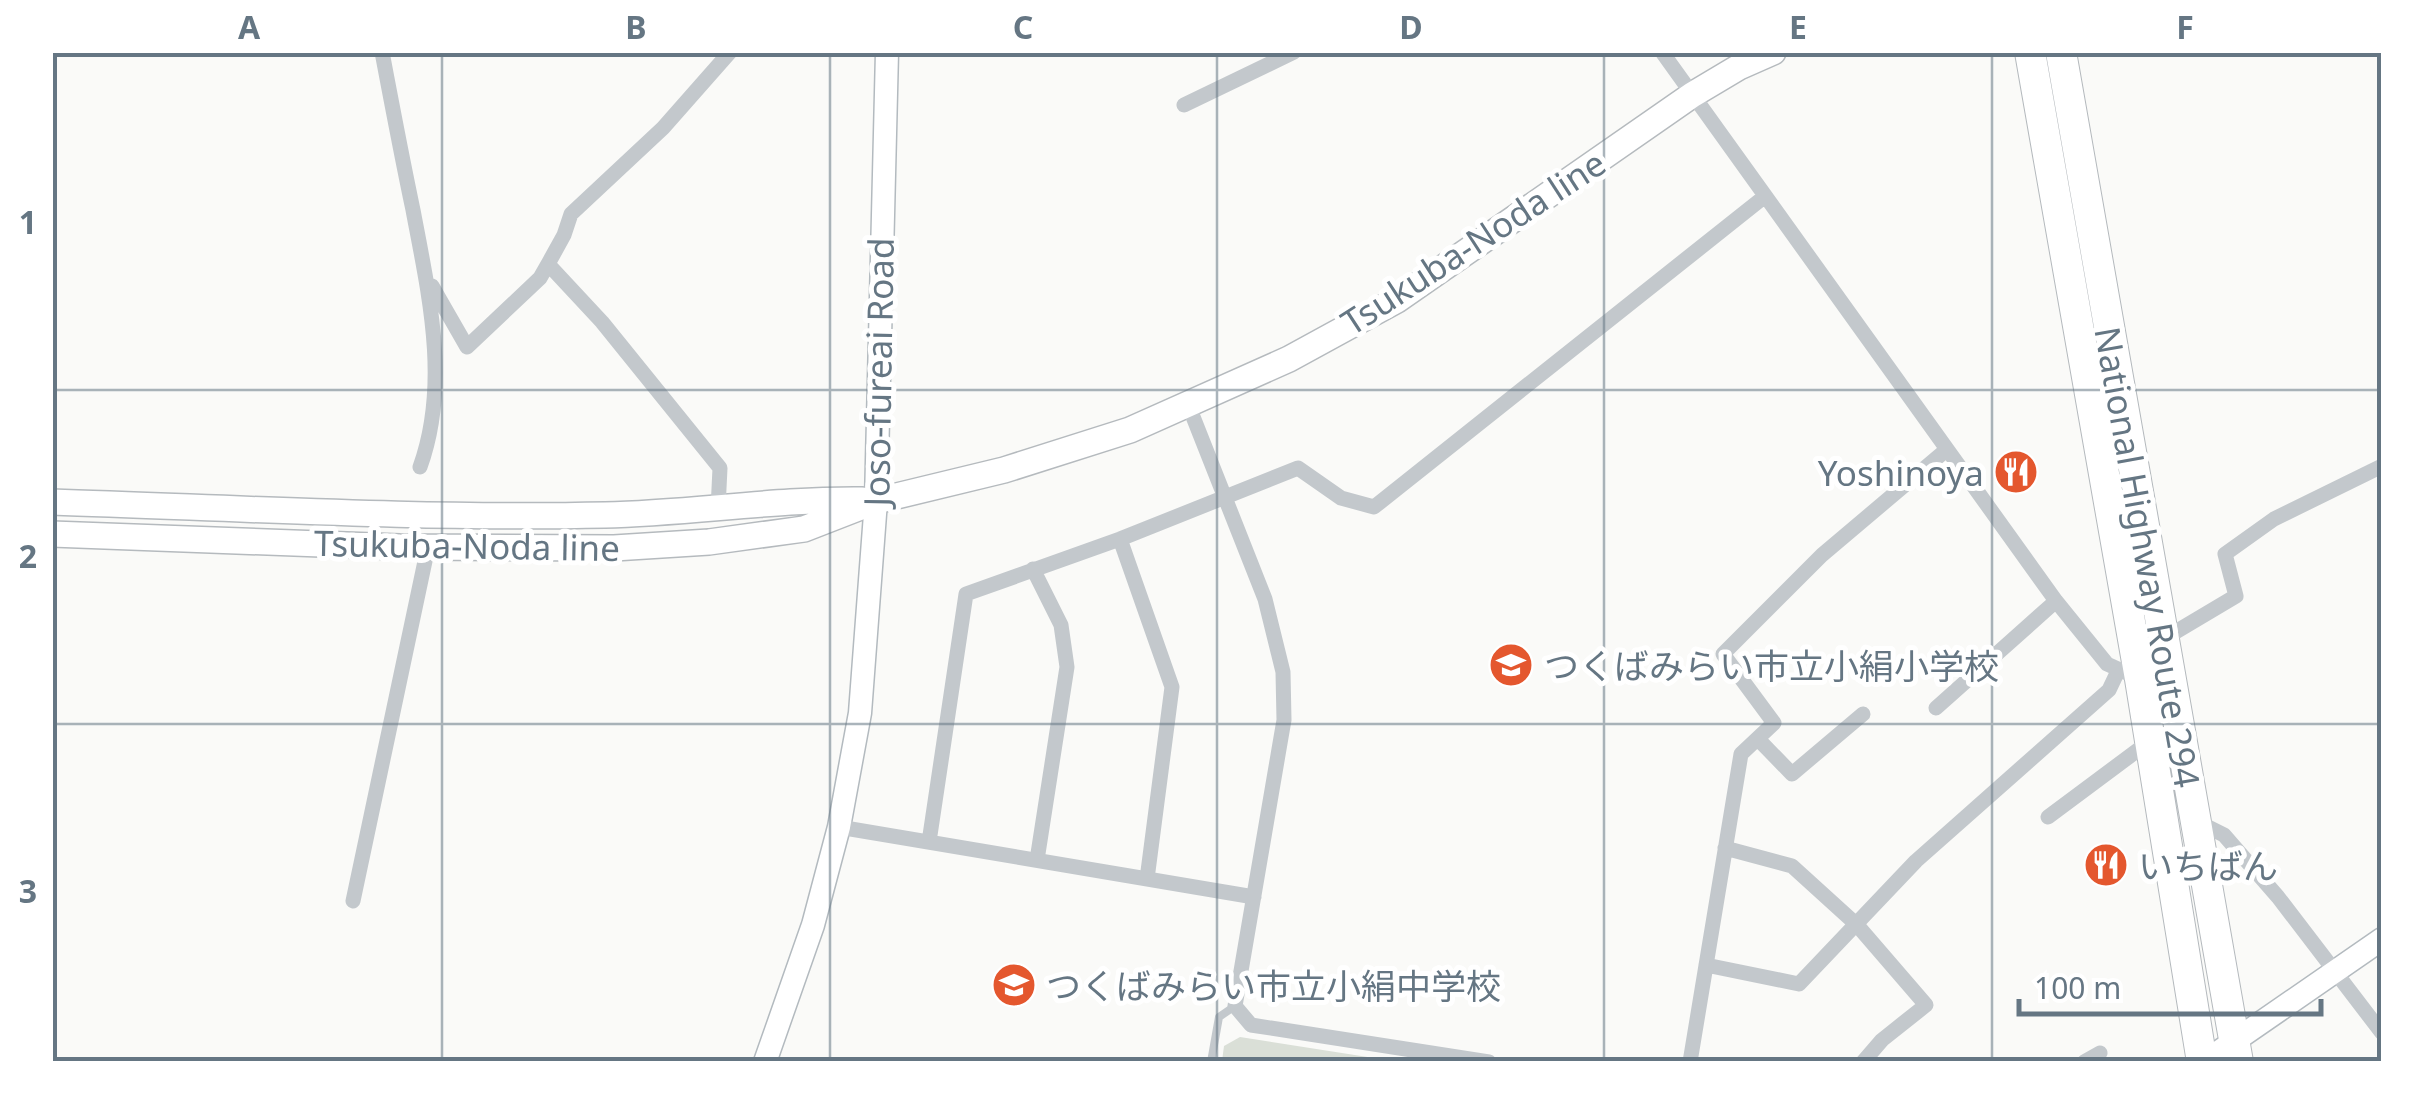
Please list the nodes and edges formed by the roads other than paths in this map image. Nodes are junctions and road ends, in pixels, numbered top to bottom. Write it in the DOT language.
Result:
graph roads {
  1 [pos="382,52"];
  2 [pos="730,52"];
  3 [pos="887,52"];
  4 [pos="1294,52"];
  5 [pos="1662,52"];
  6 [pos="1773,52"];
  7 [pos="2030,52"];
  8 [pos="2061,52"];
  9 [pos="1692,95"];
  10 [pos="1184,105"];
  11 [pos="1764,196"];
  12 [pos="548,264"];
  13 [pos="425,274"];
  14 [pos="1188,404"];
  15 [pos="1945,451"];
  16 [pos="2382,466"];
  17 [pos="420,467"];
  18 [pos="1226,495"];
  19 [pos="876,501"];
  20 [pos="52,502"];
  21 [pos="718,509"];
  22 [pos="52,534"];
  23 [pos="1120,539"];
  24 [pos="428,547"];
  25 [pos="1033,568"];
  26 [pos="2056,601"];
  27 [pos="2162,640"];
  28 [pos="2129,675"];
  29 [pos="1936,708"];
  30 [pos="1863,714"];
  31 [pos="1758,740"];
  32 [pos="2150,741"];
  33 [pos="2048,818"];
  34 [pos="2194,820"];
  35 [pos="839,827"];
  36 [pos="929,842"];
  37 [pos="1725,848"];
  38 [pos="1037,860"];
  39 [pos="1147,879"];
  40 [pos="1254,897"];
  41 [pos="353,901"];
  42 [pos="1857,925"];
  43 [pos="2382,939"];
  44 [pos="1706,965"];
  45 [pos="2336,971"];
  46 [pos="1235,1006"];
  47 [pos="2382,1032"];
  48 [pos="2236,1051"];
  49 [pos="2100,1052"];
  50 [pos="765,1062"];
  51 [pos="1211,1062"];
  52 [pos="1489,1062"];
  53 [pos="1690,1062"];
  54 [pos="1863,1062"];
  55 [pos="2084,1062"];
  56 [pos="2203,1062"];
  1 -- 13 [label="street"];
  2 -- 12 [label="street"];
  3 -- 19 [label="street, Joso-fureai Road"];
  4 -- 10 [label="street"];
  5 -- 9 [label="street"];
  6 -- 9 [label="main road, Tsukuba-Noda line"];
  7 -- 28 [label="highway, National Highway Route 294"];
  8 -- 27 [label="highway, National Highway Route 294"];
  9 -- 11 [label="street"];
  9 -- 14 [label="main road, Tsukuba-Noda line"];
  11 -- 15 [label="street"];
  11 -- 18 [label="street"];
  12 -- 13 [label="street"];
  12 -- 21 [label="street"];
  13 -- 17 [label="street"];
  14 -- 18 [label="street"];
  14 -- 19 [label="main road, Tsukuba-Noda line"];
  15 -- 26 [label="street"];
  15 -- 31 [label="street"];
  16 -- 27 [label="street"];
  18 -- 23 [label="street"];
  18 -- 40 [label="street"];
  19 -- 21 [label="main road, Tsukuba-Noda line"];
  19 -- 24 [label="main road, Tsukuba-Noda line"];
  19 -- 35 [label="street, Joso-fureai Road"];
  20 -- 21 [label="main road, Tsukuba-Noda line"];
  22 -- 24 [label="main road, Tsukuba-Noda line"];
  23 -- 25 [label="street"];
  23 -- 39 [label="street"];
  24 -- 41 [label="street"];
  25 -- 36 [label="street"];
  25 -- 38 [label="street"];
  26 -- 28 [label="street"];
  26 -- 29 [label="street"];
  27 -- 34 [label="highway, National Highway Route 294"];
  28 -- 32 [label="highway, National Highway Route 294"];
  28 -- 42 [label="street"];
  30 -- 31 [label="street"];
  31 -- 37 [label="street"];
  32 -- 33 [label="street"];
  32 -- 56 [label="highway, National Highway Route 294"];
  34 -- 45 [label="street"];
  34 -- 48 [label="highway, National Highway Route 294"];
  35 -- 36 [label="street"];
  35 -- 50 [label="street, Joso-fureai Road"];
  36 -- 38 [label="street"];
  37 -- 42 [label="street"];
  37 -- 44 [label="street"];
  38 -- 39 [label="street"];
  39 -- 40 [label="street"];
  40 -- 46 [label="street"];
  42 -- 44 [label="street"];
  42 -- 54 [label="street"];
  43 -- 45 [label="street"];
  44 -- 53 [label="street"];
  45 -- 47 [label="street"];
  45 -- 48 [label="street"];
  46 -- 51 [label="lane"];
  46 -- 52 [label="street"];
  48 -- 56 [label="street"];
  49 -- 55 [label="street"];
}
